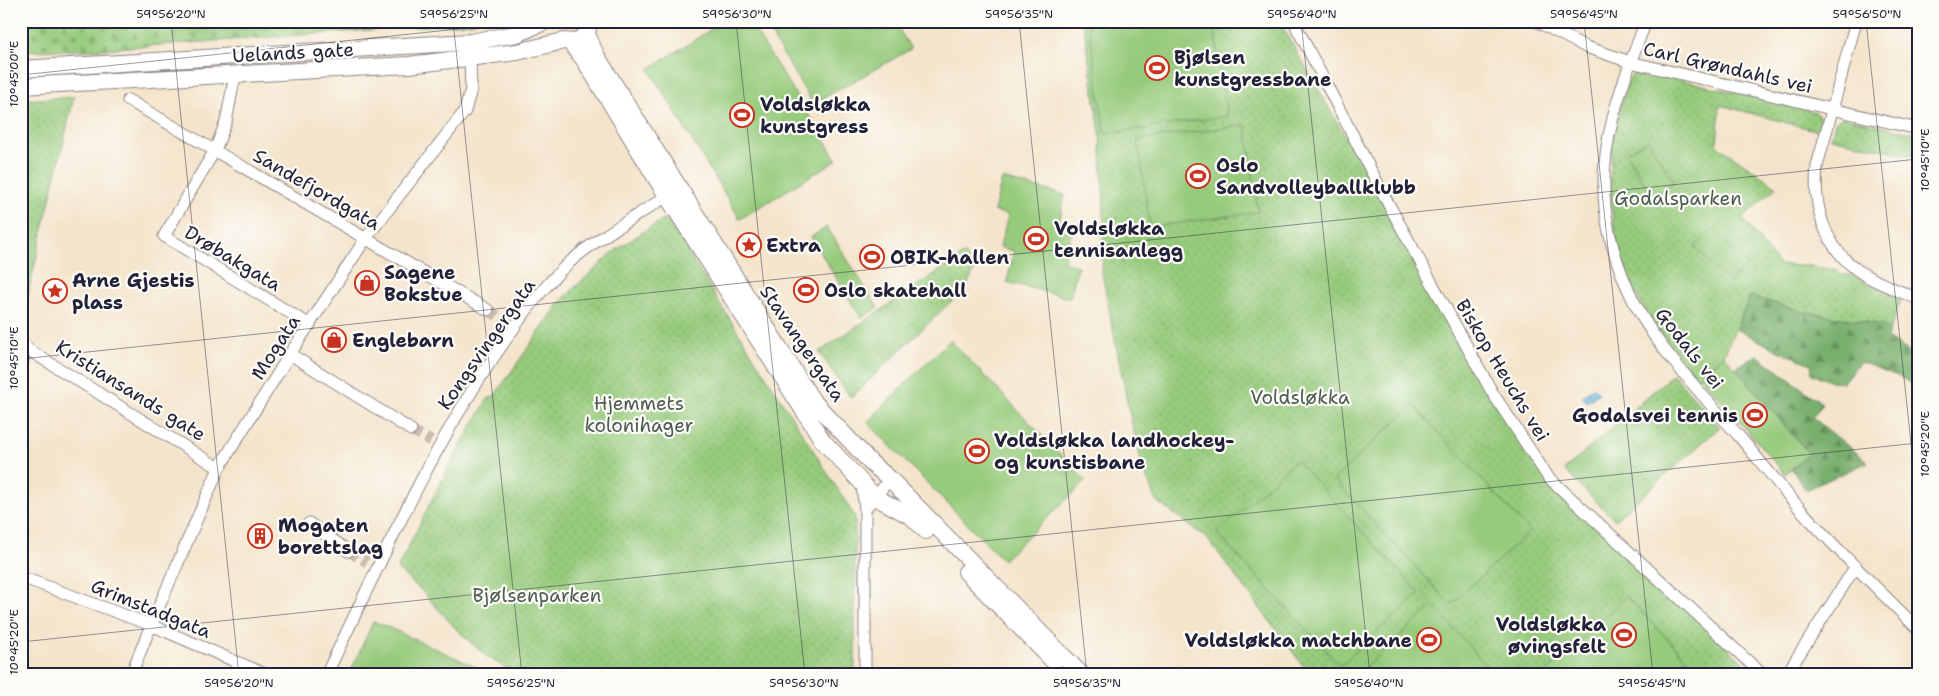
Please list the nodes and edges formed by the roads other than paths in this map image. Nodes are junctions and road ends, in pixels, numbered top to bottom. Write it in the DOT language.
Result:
graph roads {
  1 [pos="546,21"];
  2 [pos="554,21"];
  3 [pos="1295,21"];
  4 [pos="1536,21"];
  5 [pos="1646,21"];
  6 [pos="1856,21"];
  7 [pos="591,26"];
  8 [pos="567,42"];
  9 [pos="470,58"];
  10 [pos="1630,62"];
  11 [pos="21,69"];
  12 [pos="235,75"];
  13 [pos="21,86"];
  14 [pos="128,100"];
  15 [pos="1832,108"];
  16 [pos="1918,129"];
  17 [pos="215,150"];
  18 [pos="673,192"];
  19 [pos="366,238"];
  20 [pos="1918,299"];
  21 [pos="488,310"];
  22 [pos="310,325"];
  23 [pos="22,351"];
  24 [pos="290,354"];
  25 [pos="411,430"];
  26 [pos="219,468"];
  27 [pos="890,479"];
  28 [pos="870,503"];
  29 [pos="310,523"];
  30 [pos="348,551"];
  31 [pos="367,562"];
  32 [pos="1856,566"];
  33 [pos="377,569"];
  34 [pos="21,578"];
  35 [pos="151,625"];
  36 [pos="1918,629"];
  37 [pos="131,675"];
  38 [pos="267,675"];
  39 [pos="326,675"];
  40 [pos="865,675"];
  41 [pos="1066,675"];
  42 [pos="1082,675"];
  43 [pos="1763,675"];
  44 [pos="1786,675"];
  1 -- 11 [label="main road, Uelands gate"];
  2 -- 8 [label="main road"];
  3 -- 43 [label="street, Biskop Heuchs vei"];
  4 -- 10 [label="street, Carl Grøndahls vei"];
  5 -- 10 [label="street, Godals vei"];
  6 -- 15 [label="street"];
  7 -- 8 [label="main road, Uelands gate"];
  7 -- 18 [label="main road, Stavangergata"];
  8 -- 9 [label="main road, Uelands gate"];
  8 -- 18 [label="main road, Stavangergata"];
  9 -- 12 [label="main road, Uelands gate"];
  9 -- 19 [label="street, Mogata"];
  10 -- 15 [label="street, Carl Grøndahls vei"];
  10 -- 32 [label="street, Godals vei"];
  12 -- 13 [label="main road, Uelands gate"];
  12 -- 17 [label="street"];
  14 -- 17 [label="street, Sandefjordgata"];
  15 -- 16 [label="street, Carl Grøndahls vei"];
  15 -- 20 [label="street"];
  17 -- 19 [label="street, Sandefjordgata"];
  17 -- 22 [label="street, Drøbakgata"];
  18 -- 27 [label="main road, Stavangergata"];
  18 -- 28 [label="main road, Stavangergata"];
  18 -- 33 [label="street, Kongsvingergata"];
  19 -- 21 [label="street, Sandefjordgata"];
  19 -- 22 [label="street, Mogata"];
  22 -- 24 [label="street, Mogata"];
  23 -- 26 [label="street, Kristiansands gate"];
  24 -- 25 [label="street"];
  24 -- 26 [label="street, Mogata"];
  26 -- 35 [label="street, Mogata"];
  27 -- 28 [label="street"];
  27 -- 42 [label="main road, Stavangergata"];
  28 -- 40 [label="street"];
  28 -- 41 [label="main road, Stavangergata"];
  29 -- 30 [label="street"];
  31 -- 33 [label="street"];
  32 -- 36 [label="street, Godals vei"];
  32 -- 44 [label="street"];
  33 -- 39 [label="street, Kongsvingergata"];
  34 -- 35 [label="street, Grimstadgata"];
  35 -- 37 [label="street, Mogata"];
  35 -- 38 [label="street, Grimstadgata"];
}
